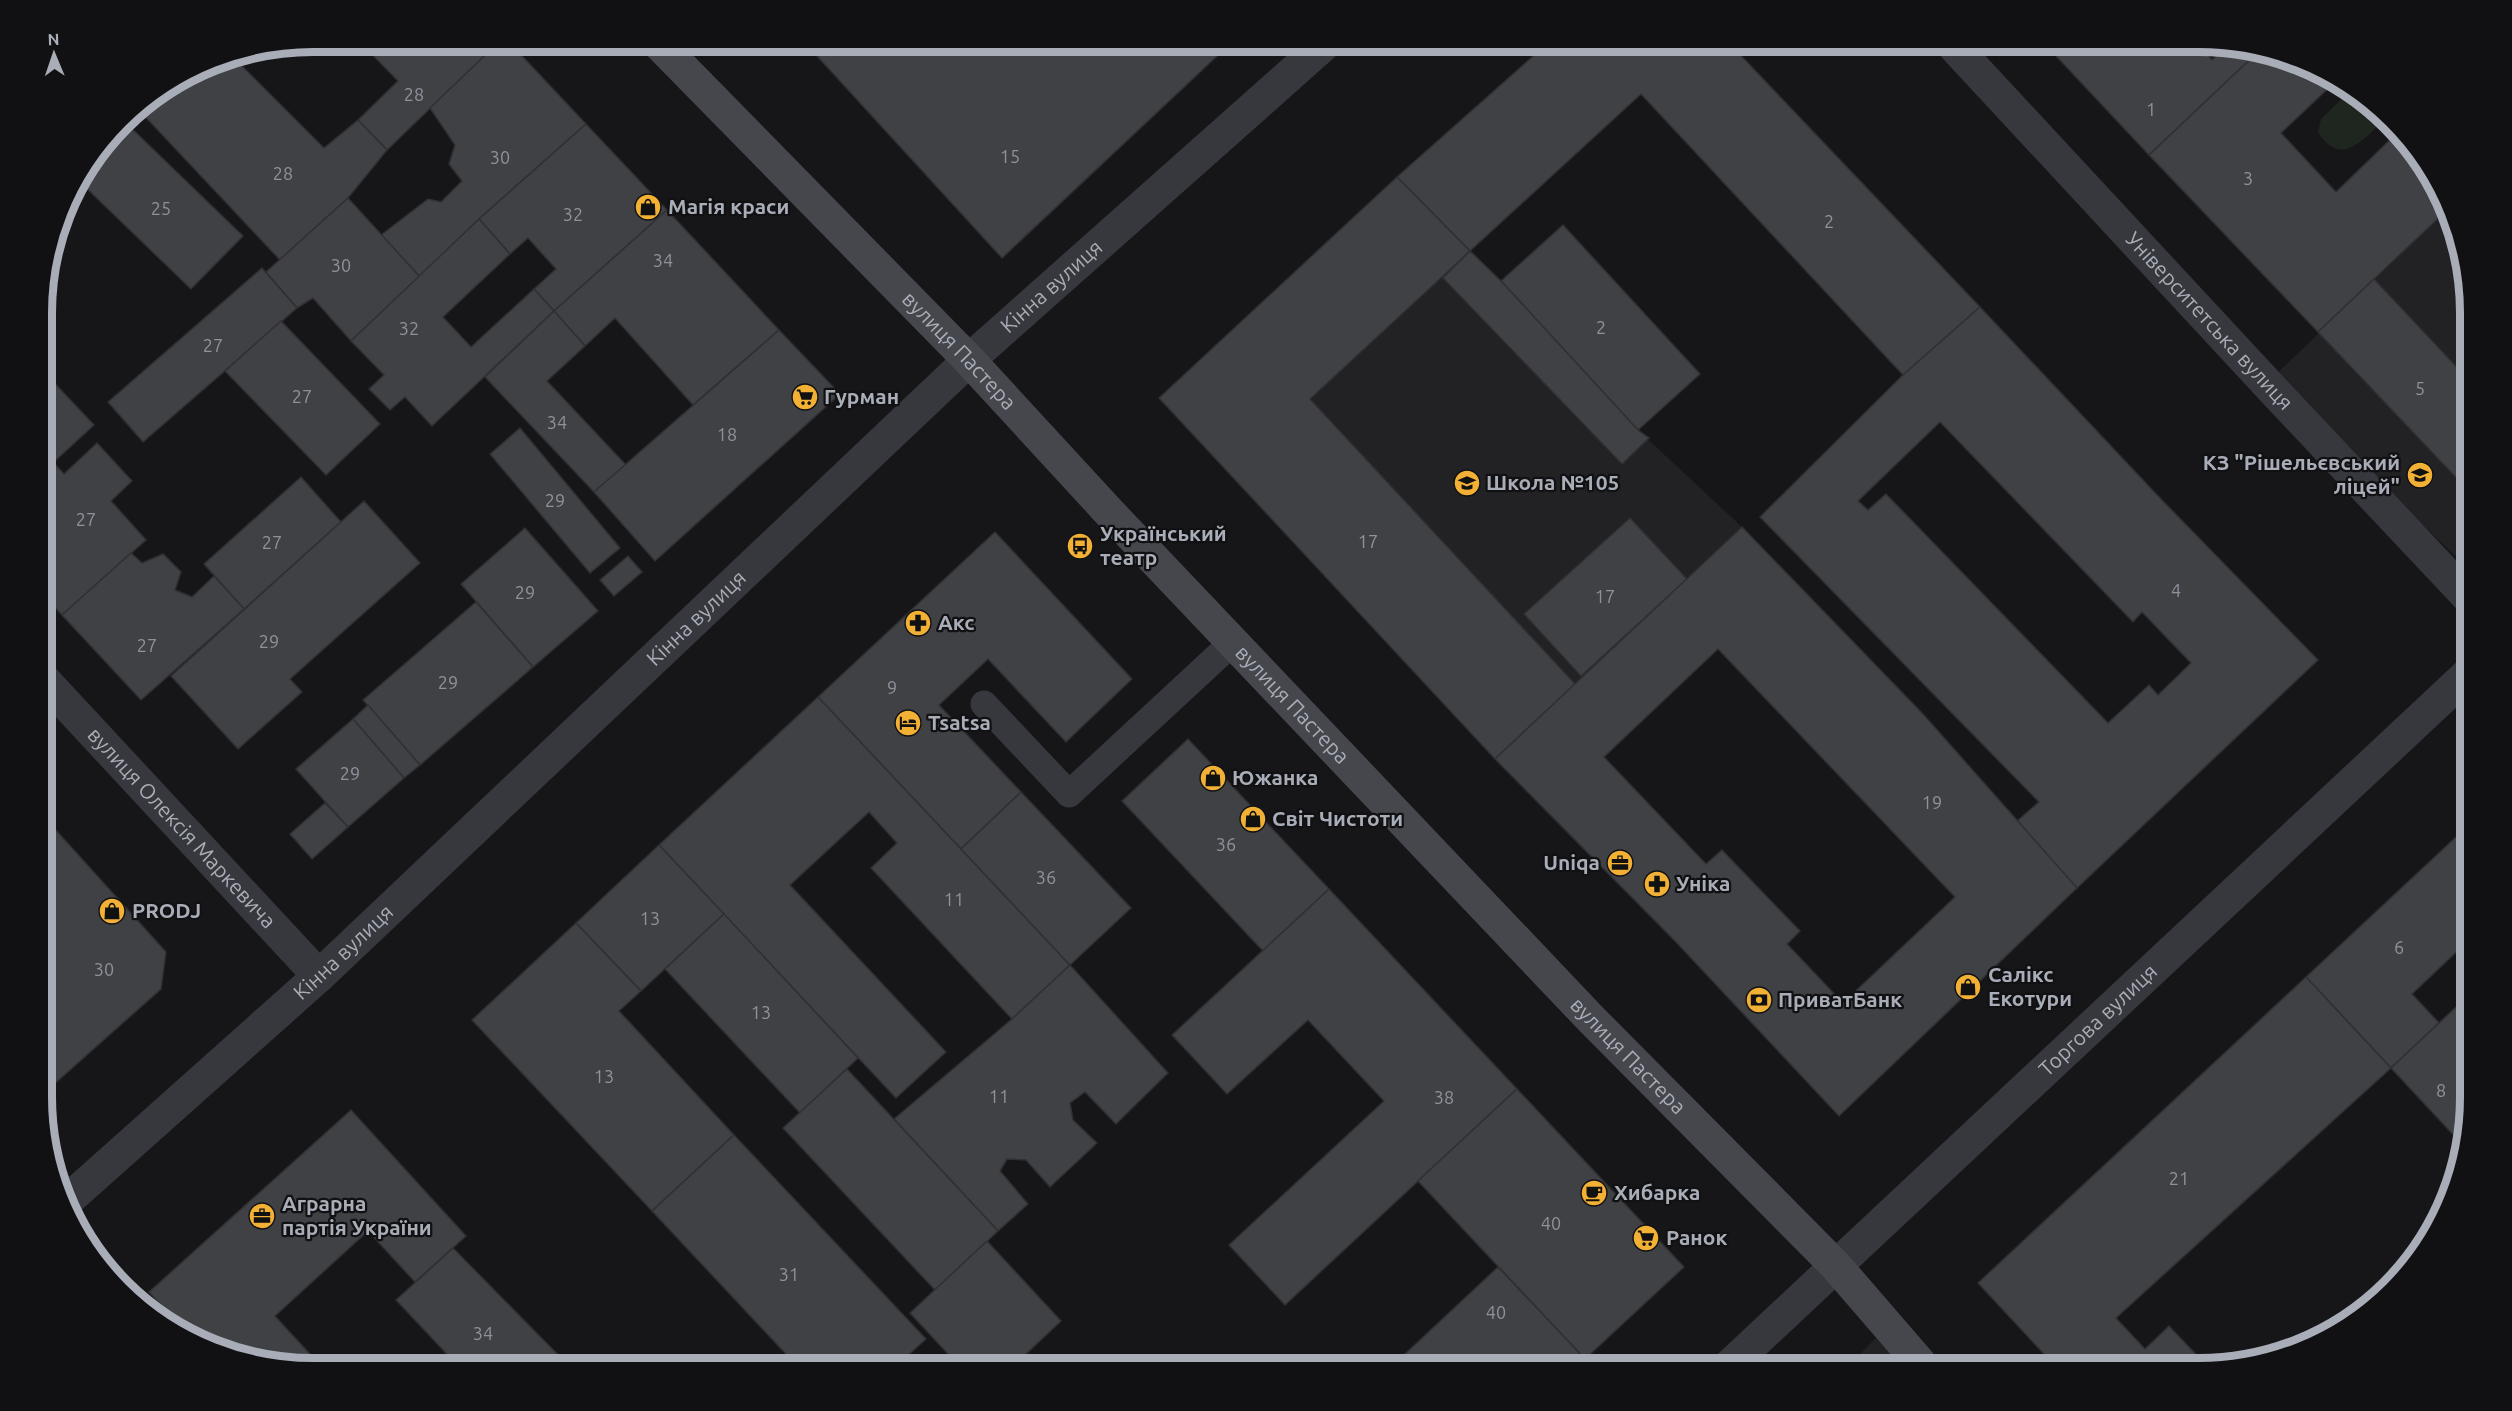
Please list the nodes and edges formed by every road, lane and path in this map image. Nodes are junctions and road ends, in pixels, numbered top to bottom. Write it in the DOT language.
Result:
graph roads {
  1 [pos="667,52"];
  2 [pos="1316,52"];
  3 [pos="1959,52"];
  4 [pos="969,360"];
  5 [pos="2460,588"];
  6 [pos="1232,642"];
  7 [pos="2460,681"];
  8 [pos="52,689"];
  9 [pos="984,704"];
  10 [pos="319,976"];
  11 [pos="72,1196"];
  12 [pos="1836,1266"];
  13 [pos="1738,1358"];
  14 [pos="1916,1358"];
  1 -- 4 [label="street, вулиця Пастера"];
  2 -- 4 [label="street, Кінна вулиця"];
  3 -- 5 [label="street, Університетська вулиця"];
  4 -- 6 [label="street, вулиця Пастера"];
  4 -- 10 [label="street, Кінна вулиця"];
  6 -- 9 [label="lane"];
  6 -- 12 [label="street, вулиця Пастера"];
  7 -- 12 [label="street, Торгова вулиця"];
  8 -- 10 [label="street, вулиця Олексія Маркевича"];
  10 -- 11 [label="street, Кінна вулиця"];
  12 -- 13 [label="street, Торгова вулиця"];
  12 -- 14 [label="street, вулиця Пастера"];
}
